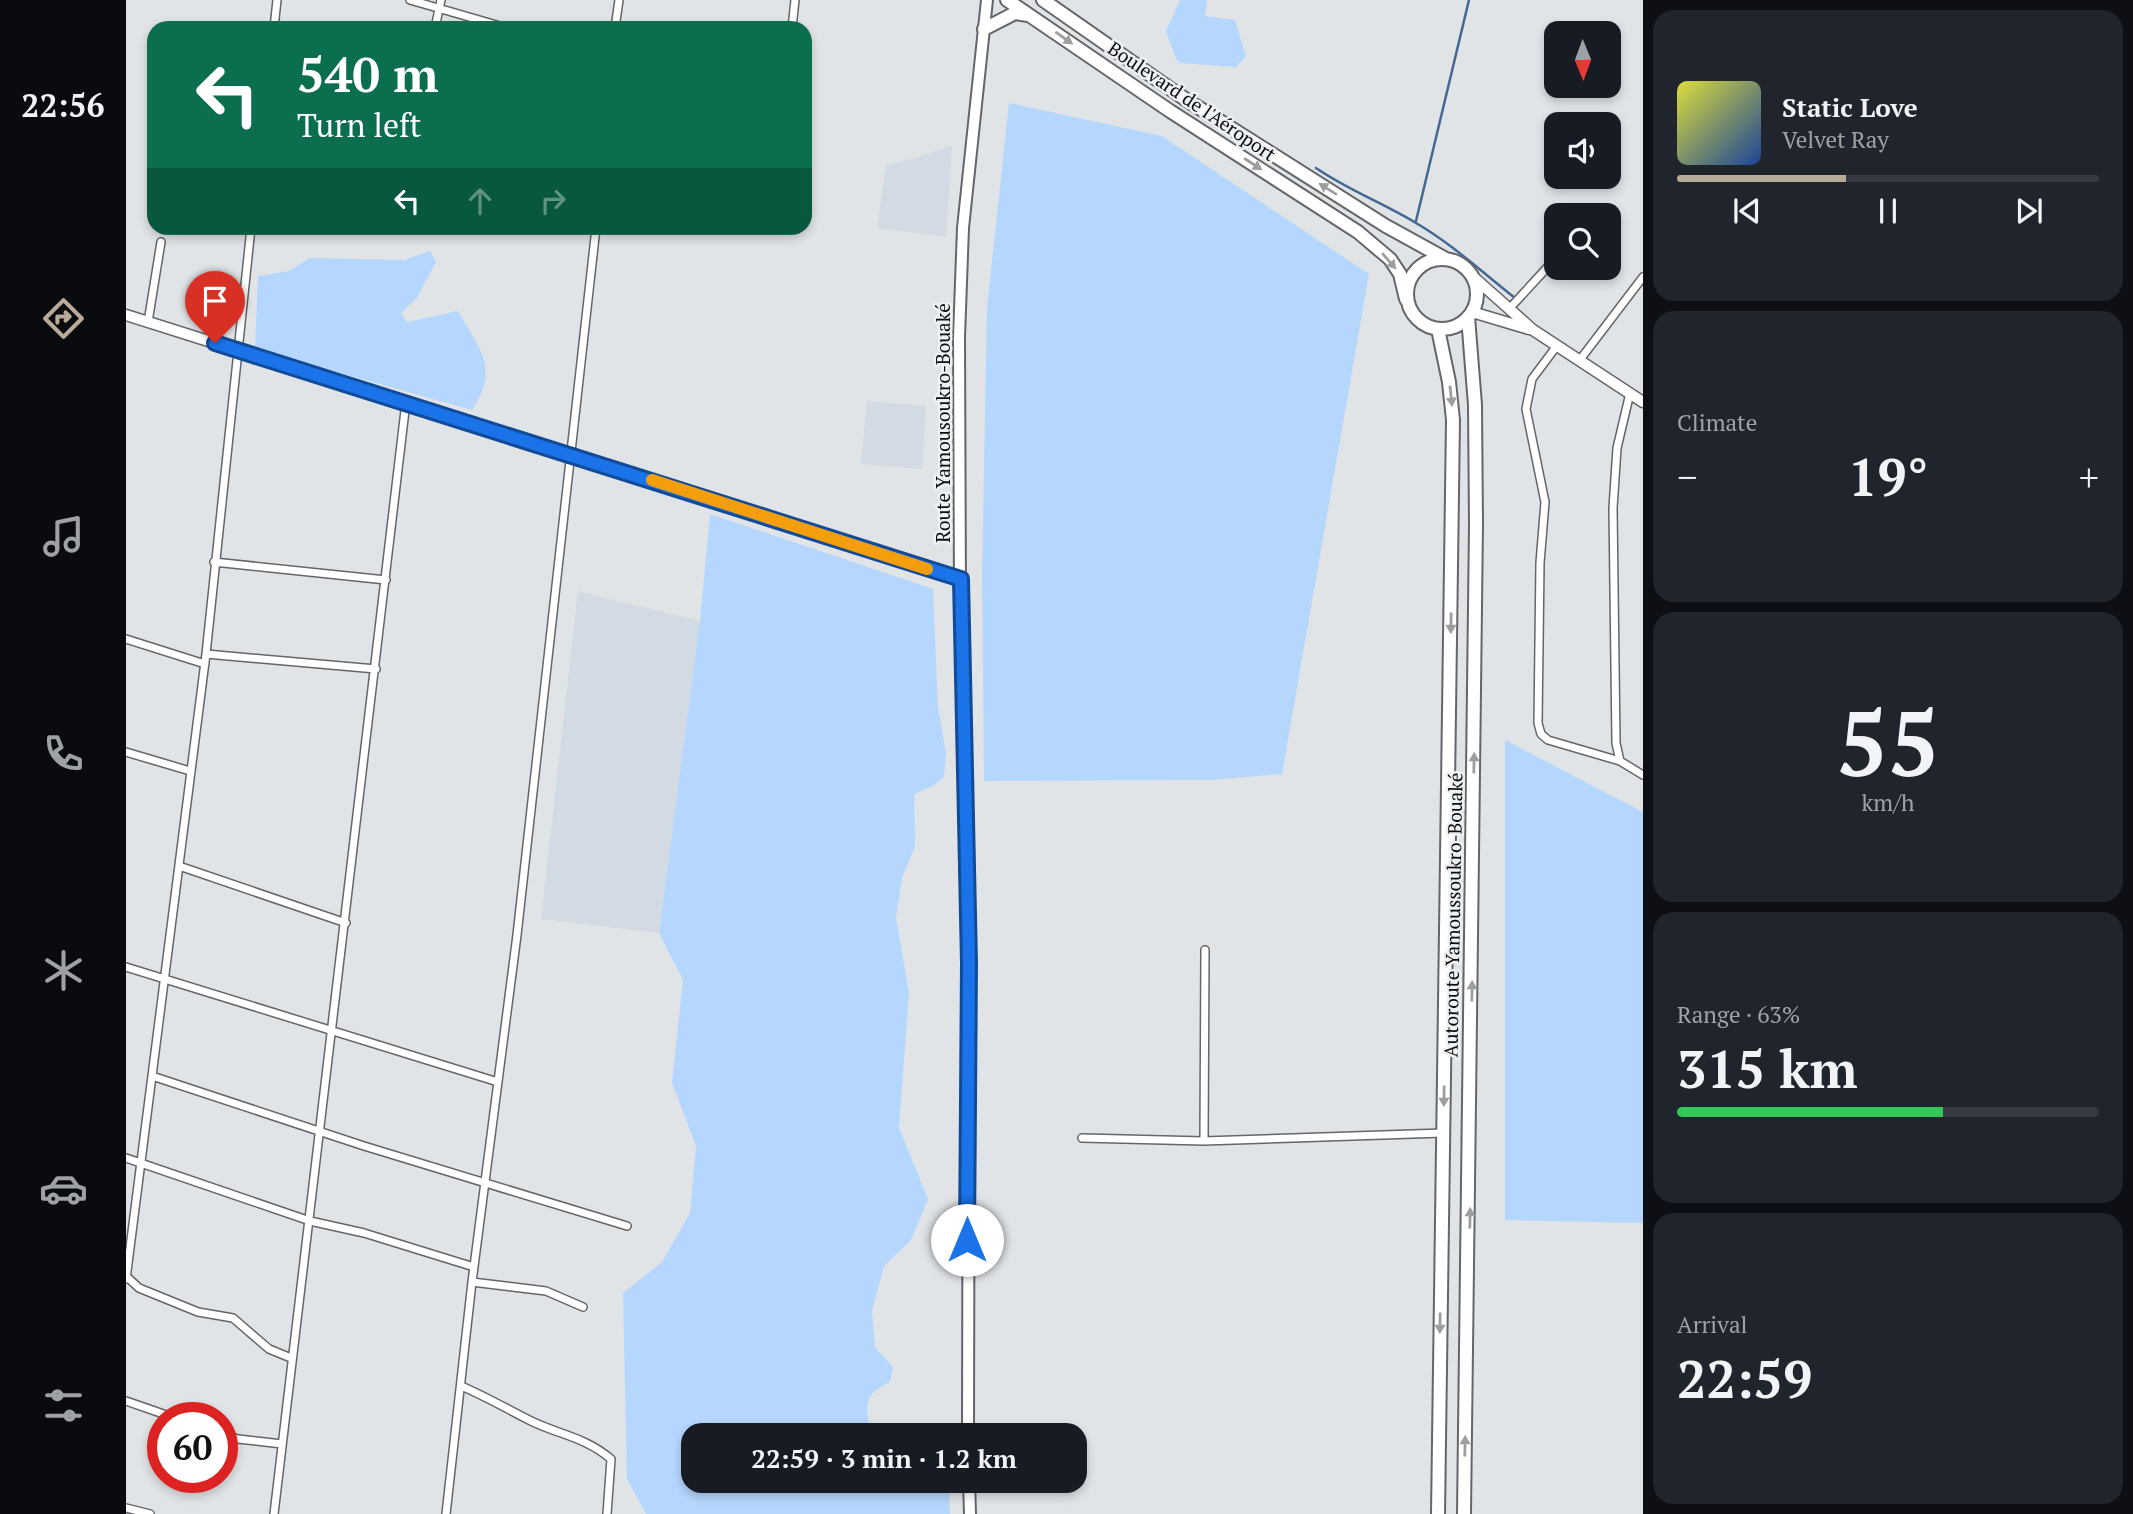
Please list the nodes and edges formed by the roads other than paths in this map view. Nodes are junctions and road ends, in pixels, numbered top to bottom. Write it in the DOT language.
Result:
graph roads {
  1 [pos="277,0"];
  2 [pos="410,0"];
  3 [pos="441,0"];
  4 [pos="619,0"];
  5 [pos="795,0"];
  6 [pos="987,0"];
  7 [pos="1007,0"];
  8 [pos="1043,0"];
  9 [pos="440,10"];
  10 [pos="1031,15"];
  11 [pos="275,21"];
  12 [pos="437,21"];
  13 [pos="481,21"];
  14 [pos="616,21"];
  15 [pos="793,21"];
  16 [pos="984,29"];
  17 [pos="250,235"];
  18 [pos="595,235"];
  19 [pos="161,242"];
  20 [pos="1446,259"];
  21 [pos="1544,271"];
  22 [pos="1470,274"];
  23 [pos="1643,277"];
  24 [pos="1406,299"];
  25 [pos="1510,309"];
  26 [pos="126,315"];
  27 [pos="1470,315"];
  28 [pos="148,322"];
  29 [pos="1438,329"];
  30 [pos="1532,330"];
  31 [pos="1556,346"];
  32 [pos="237,349"];
  33 [pos="1579,361"];
  34 [pos="1630,393"];
  35 [pos="407,402"];
  36 [pos="1643,402"];
  37 [pos="570,454"];
  38 [pos="214,562"];
  39 [pos="961,579"];
  40 [pos="386,580"];
  41 [pos="126,639"];
  42 [pos="206,654"];
  43 [pos="205,664"];
  44 [pos="376,669"];
  45 [pos="126,752"];
  46 [pos="1620,761"];
  47 [pos="190,771"];
  48 [pos="1643,775"];
  49 [pos="179,866"];
  50 [pos="346,923"];
  51 [pos="1205,950"];
  52 [pos="126,967"];
  53 [pos="164,979"];
  54 [pos="333,1031"];
  55 [pos="152,1076"];
  56 [pos="498,1082"];
  57 [pos="321,1130"];
  58 [pos="1443,1133"];
  59 [pos="1082,1138"];
  60 [pos="1204,1141"];
  61 [pos="126,1158"];
  62 [pos="141,1163"];
  63 [pos="485,1181"];
  64 [pos="310,1221"];
  65 [pos="626,1226"];
  66 [pos="474,1267"];
  67 [pos="126,1277"];
  68 [pos="472,1282"];
  69 [pos="583,1307"];
  70 [pos="291,1358"];
  71 [pos="461,1386"];
  72 [pos="126,1401"];
  73 [pos="147,1408"];
  74 [pos="968,1423"];
  75 [pos="238,1437"];
  76 [pos="282,1444"];
  77 [pos="969,1493"];
  78 [pos="126,1508"];
  79 [pos="150,1514"];
  80 [pos="274,1514"];
  81 [pos="446,1514"];
  82 [pos="607,1514"];
  83 [pos="970,1514"];
  84 [pos="1438,1514"];
  85 [pos="1464,1514"];
  1 -- 11 [label="street"];
  2 -- 9 [label="street"];
  3 -- 9 [label="street"];
  4 -- 14 [label="street"];
  5 -- 15 [label="street"];
  6 -- 16 [label="main road, Route Yamousoukro-Bouaké"];
  7 -- 10 [label="highway, Boulevard de l'Aéroport"];
  20 -- 8 [label="highway, Boulevard de l'Aéroport, one-way"];
  9 -- 12 [label="street"];
  9 -- 13 [label="street"];
  10 -- 16 [label="highway"];
  10 -- 24 [label="highway, Boulevard de l'Aéroport, one-way"];
  16 -- 39 [label="main road, Route Yamousoukro-Bouaké"];
  17 -- 32 [label="street"];
  18 -- 37 [label="street"];
  19 -- 28 [label="street"];
  20 -- 22 [label="highway"];
  20 -- 24 [label="highway"];
  21 -- 25 [label="street"];
  22 -- 25 [label="street"];
  22 -- 27 [label="highway"];
  23 -- 33 [label="street"];
  24 -- 29 [label="highway"];
  25 -- 30 [label="street"];
  26 -- 28 [label="street"];
  27 -- 29 [label="highway"];
  27 -- 30 [label="street"];
  85 -- 27 [label="highway, Autoroute Yamoussoukro-Bouaké, one-way"];
  28 -- 32 [label="street"];
  29 -- 58 [label="highway, Autoroute Yamoussoukro-Bouaké, one-way"];
  30 -- 31 [label="street"];
  31 -- 33 [label="street"];
  31 -- 46 [label="street"];
  32 -- 35 [label="street"];
  32 -- 38 [label="street"];
  33 -- 34 [label="street"];
  34 -- 36 [label="street"];
  34 -- 46 [label="street"];
  35 -- 37 [label="street"];
  35 -- 40 [label="street"];
  37 -- 39 [label="street"];
  37 -- 56 [label="street"];
  38 -- 40 [label="street"];
  38 -- 42 [label="street"];
  39 -- 74 [label="main road, Route Yamousoukro-Bouaké"];
  40 -- 44 [label="street"];
  41 -- 43 [label="street"];
  42 -- 43 [label="street"];
  42 -- 44 [label="street"];
  43 -- 47 [label="street"];
  44 -- 50 [label="street"];
  45 -- 47 [label="street"];
  46 -- 48 [label="street"];
  47 -- 49 [label="street"];
  49 -- 50 [label="street"];
  49 -- 53 [label="street"];
  50 -- 54 [label="street"];
  51 -- 60 [label="street"];
  52 -- 53 [label="street"];
  53 -- 54 [label="street"];
  53 -- 55 [label="street"];
  54 -- 56 [label="street"];
  54 -- 57 [label="street"];
  55 -- 57 [label="street"];
  55 -- 62 [label="street"];
  56 -- 63 [label="street"];
  57 -- 63 [label="street"];
  57 -- 64 [label="street"];
  58 -- 60 [label="street"];
  58 -- 84 [label="highway, Autoroute Yamoussoukro-Bouaké, one-way"];
  59 -- 60 [label="street"];
  61 -- 62 [label="street"];
  62 -- 64 [label="street"];
  62 -- 67 [label="street"];
  63 -- 65 [label="street"];
  63 -- 66 [label="street"];
  64 -- 66 [label="street"];
  64 -- 70 [label="street"];
  66 -- 68 [label="street"];
  67 -- 70 [label="street"];
  68 -- 69 [label="street"];
  68 -- 71 [label="street"];
  70 -- 76 [label="street"];
  71 -- 81 [label="street"];
  71 -- 82 [label="street"];
  72 -- 73 [label="street"];
  75 -- 76 [label="street"];
  76 -- 80 [label="street"];
  77 -- 83 [label="main road"];
  78 -- 79 [label="street"];
}
